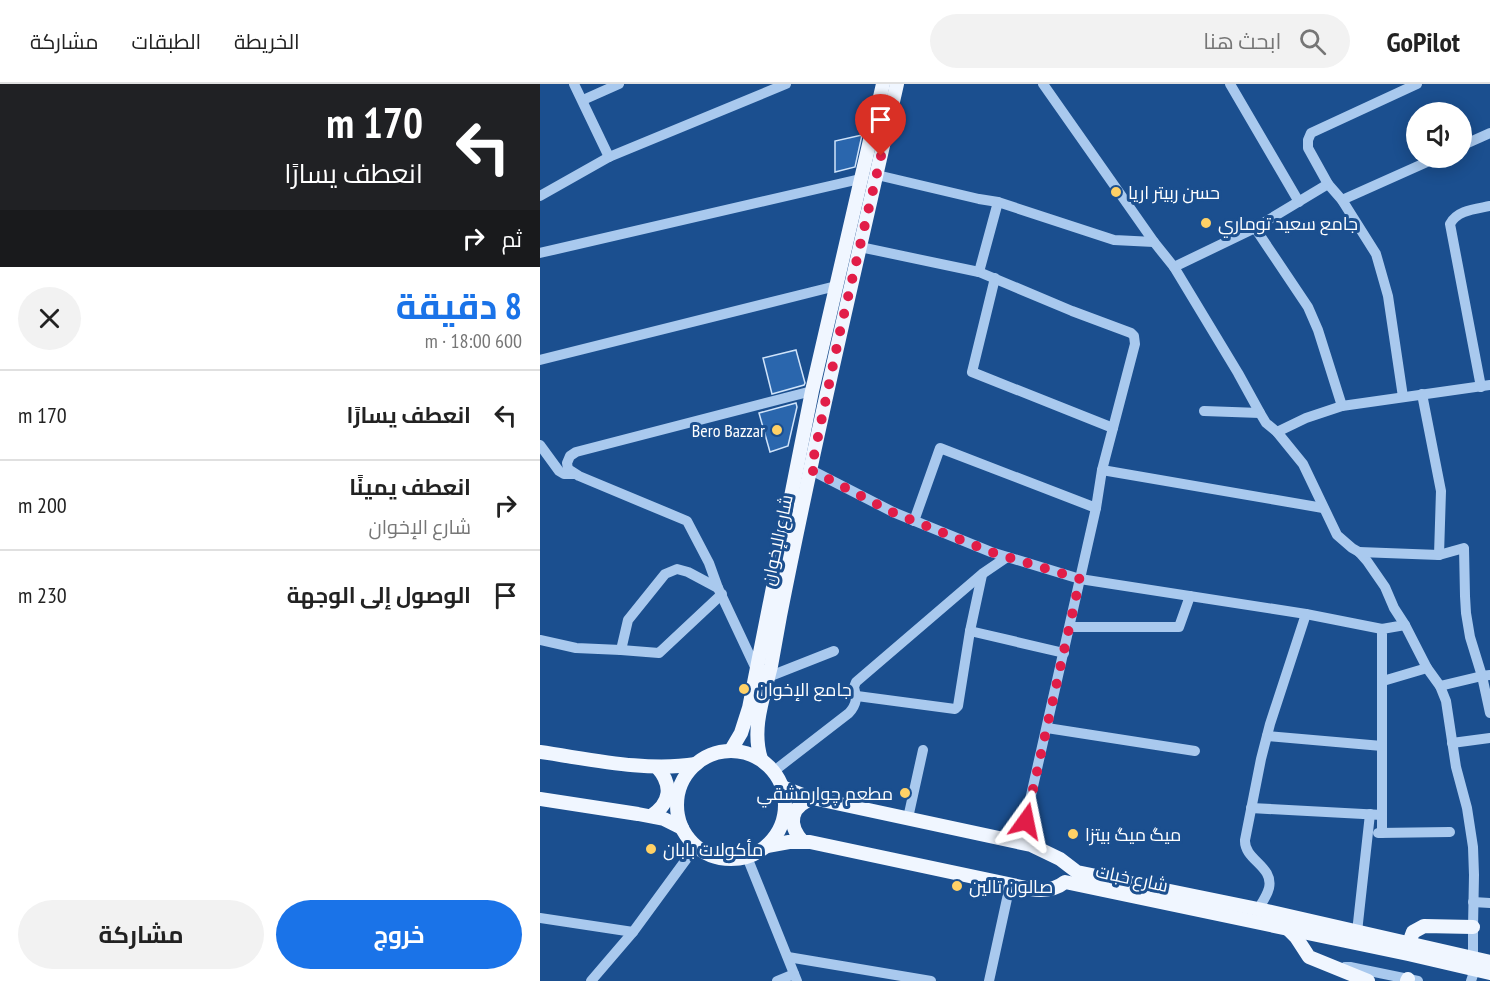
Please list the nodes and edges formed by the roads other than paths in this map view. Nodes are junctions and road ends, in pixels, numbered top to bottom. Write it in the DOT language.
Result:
graph roads {
  1 [pos="574,84"];
  2 [pos="619,84"];
  3 [pos="786,84"];
  4 [pos="883,84"];
  5 [pos="897,84"];
  6 [pos="1043,84"];
  7 [pos="1230,84"];
  8 [pos="1417,84"];
  9 [pos="583,100"];
  10 [pos="1490,133"];
  11 [pos="1472,141"];
  12 [pos="609,158"];
  13 [pos="1414,168"];
  14 [pos="877,175"];
  15 [pos="860,179"];
  16 [pos="1328,184"];
  17 [pos="540,196"];
  18 [pos="1342,200"];
  19 [pos="998,202"];
  20 [pos="1299,202"];
  21 [pos="1490,206"];
  22 [pos="1256,228"];
  23 [pos="1154,242"];
  24 [pos="860,247"];
  25 [pos="540,253"];
  26 [pos="1174,267"];
  27 [pos="979,272"];
  28 [pos="995,278"];
  29 [pos="836,286"];
  30 [pos="827,324"];
  31 [pos="841,327"];
  32 [pos="540,360"];
  33 [pos="1485,386"];
  34 [pos="812,391"];
  35 [pos="1422,394"];
  36 [pos="1403,397"];
  37 [pos="1342,406"];
  38 [pos="1204,411"];
  39 [pos="1260,413"];
  40 [pos="1113,428"];
  41 [pos="1277,432"];
  42 [pos="540,445"];
  43 [pos="811,470"];
  44 [pos="1102,470"];
  45 [pos="574,474"];
  46 [pos="1096,508"];
  47 [pos="1323,508"];
  48 [pos="914,521"];
  49 [pos="1359,552"];
  50 [pos="1439,555"];
  51 [pos="1007,557"];
  52 [pos="982,574"];
  53 [pos="1080,579"];
  54 [pos="720,591"];
  55 [pos="1190,596"];
  56 [pos="1306,614"];
  57 [pos="1405,626"];
  58 [pos="1070,627"];
  59 [pos="1382,629"];
  60 [pos="970,631"];
  61 [pos="540,640"];
  62 [pos="621,650"];
  63 [pos="834,651"];
  64 [pos="1064,653"];
  65 [pos="1427,668"];
  66 [pos="762,674"];
  67 [pos="1486,675"];
  68 [pos="1383,681"];
  69 [pos="1440,686"];
  70 [pos="857,696"];
  71 [pos="1490,713"];
  72 [pos="1047,728"];
  73 [pos="741,733"];
  74 [pos="757,733"];
  75 [pos="1267,736"];
  76 [pos="1490,738"];
  77 [pos="1452,743"];
  78 [pos="1382,746"];
  79 [pos="731,750"];
  80 [pos="923,750"];
  81 [pos="1195,751"];
  82 [pos="540,752"];
  83 [pos="761,759"];
  84 [pos="696,764"];
  85 [pos="657,767"];
  86 [pos="774,771"];
  87 [pos="782,787"];
  88 [pos="814,798"];
  89 [pos="540,799"];
  90 [pos="1251,808"];
  91 [pos="1370,814"];
  92 [pos="1382,815"];
  93 [pos="651,816"];
  94 [pos="908,818"];
  95 [pos="682,828"];
  96 [pos="1450,832"];
  97 [pos="1382,833"];
  98 [pos="1368,834"];
  99 [pos="802,842"];
  100 [pos="1031,845"];
  101 [pos="696,846"];
  102 [pos="768,846"];
  103 [pos="747,857"];
  104 [pos="1010,885"];
  105 [pos="1473,902"];
  106 [pos="1490,903"];
  107 [pos="1258,909"];
  108 [pos="540,918"];
  109 [pos="1473,927"];
  110 [pos="1289,930"];
  111 [pos="1357,932"];
  112 [pos="633,933"];
  113 [pos="1327,938"];
  114 [pos="1408,949"];
  115 [pos="788,957"];
  116 [pos="1313,958"];
  117 [pos="1490,962"];
  118 [pos="1342,970"];
  119 [pos="1490,973"];
  120 [pos="795,978"];
  121 [pos="1411,980"];
  122 [pos="591,981"];
  123 [pos="777,981"];
  124 [pos="931,981"];
  125 [pos="989,981"];
  126 [pos="1368,981"];
  127 [pos="1471,981"];
  1 -- 9 [label="street"];
  2 -- 9 [label="street"];
  3 -- 12 [label="street"];
  4 -- 15 [label="main road"];
  5 -- 14 [label="main road, شارع الإخوان"];
  6 -- 23 [label="street"];
  7 -- 20 [label="street"];
  8 -- 16 [label="street"];
  9 -- 12 [label="street"];
  10 -- 11 [label="street"];
  12 -- 17 [label="street"];
  13 -- 18 [label="street"];
  14 -- 19 [label="street"];
  14 -- 24 [label="main road, شارع الإخوان"];
  15 -- 25 [label="street"];
  15 -- 29 [label="main road"];
  16 -- 18 [label="street"];
  16 -- 20 [label="street"];
  18 -- 36 [label="street"];
  19 -- 23 [label="street"];
  19 -- 27 [label="street"];
  20 -- 22 [label="street"];
  21 -- 33 [label="street"];
  22 -- 26 [label="street"];
  22 -- 37 [label="street"];
  23 -- 26 [label="street"];
  24 -- 27 [label="street"];
  24 -- 31 [label="main road, شارع الإخوان"];
  26 -- 39 [label="street"];
  27 -- 28 [label="street"];
  28 -- 40 [label="street"];
  28 -- 40 [label="street"];
  29 -- 30 [label="main road"];
  29 -- 32 [label="street"];
  30 -- 31 [label="main road"];
  30 -- 34 [label="main road"];
  31 -- 43 [label="main road, شارع الإخوان"];
  33 -- 35 [label="street"];
  34 -- 45 [label="street"];
  34 -- 66 [label="main road"];
  35 -- 36 [label="street"];
  35 -- 50 [label="street"];
  36 -- 37 [label="street"];
  37 -- 41 [label="street"];
  38 -- 39 [label="street"];
  39 -- 41 [label="street"];
  40 -- 44 [label="street"];
  41 -- 47 [label="street"];
  42 -- 45 [label="street"];
  43 -- 48 [label="street"];
  43 -- 66 [label="main road, شارع الإخوان"];
  44 -- 46 [label="street"];
  44 -- 47 [label="street"];
  45 -- 54 [label="street"];
  46 -- 48 [label="street"];
  46 -- 53 [label="street"];
  47 -- 49 [label="street"];
  48 -- 51 [label="street"];
  49 -- 50 [label="street"];
  49 -- 57 [label="street"];
  50 -- 67 [label="street"];
  51 -- 52 [label="street"];
  51 -- 53 [label="street"];
  52 -- 60 [label="street"];
  52 -- 70 [label="street"];
  53 -- 55 [label="street"];
  53 -- 58 [label="street"];
  54 -- 62 [label="street"];
  54 -- 62 [label="street"];
  54 -- 66 [label="street"];
  55 -- 56 [label="street"];
  55 -- 58 [label="street"];
  56 -- 59 [label="street"];
  56 -- 75 [label="street"];
  57 -- 59 [label="street"];
  57 -- 65 [label="street"];
  58 -- 64 [label="street"];
  59 -- 68 [label="street"];
  60 -- 64 [label="street"];
  60 -- 70 [label="street"];
  61 -- 62 [label="street"];
  63 -- 66 [label="street"];
  64 -- 72 [label="street"];
  65 -- 68 [label="street"];
  65 -- 69 [label="street"];
  66 -- 73 [label="main road"];
  66 -- 74 [label="main road, شارع الإخوان"];
  67 -- 69 [label="street"];
  67 -- 71 [label="street"];
  68 -- 78 [label="street"];
  69 -- 77 [label="street"];
  70 -- 86 [label="street"];
  72 -- 81 [label="street"];
  72 -- 100 [label="street"];
  73 -- 74 [label="main road"];
  73 -- 79 [label="main road"];
  74 -- 83 [label="main road, شارع الإخوان"];
  75 -- 78 [label="street"];
  75 -- 90 [label="street"];
  76 -- 77 [label="street"];
  77 -- 105 [label="street"];
  78 -- 92 [label="street"];
  79 -- 83 [label="main road"];
  79 -- 84 [label="main road"];
  80 -- 94 [label="street"];
  82 -- 85 [label="main road"];
  83 -- 86 [label="main road"];
  84 -- 85 [label="main road"];
  84 -- 95 [label="main road"];
  85 -- 93 [label="main road"];
  86 -- 87 [label="main road"];
  87 -- 88 [label="main road, شارع خبات"];
  87 -- 102 [label="main road"];
  88 -- 94 [label="main road, شارع خبات"];
  88 -- 99 [label="main road"];
  89 -- 93 [label="main road"];
  90 -- 91 [label="street"];
  90 -- 107 [label="street"];
  91 -- 92 [label="street"];
  91 -- 98 [label="street"];
  92 -- 97 [label="street"];
  93 -- 95 [label="main road"];
  94 -- 100 [label="main road, شارع خبات"];
  95 -- 101 [label="main road"];
  96 -- 97 [label="street"];
  97 -- 98 [label="street"];
  98 -- 111 [label="street"];
  99 -- 102 [label="main road, شارع خبات"];
  99 -- 104 [label="main road, شارع خبات"];
  100 -- 107 [label="main road, شارع خبات"];
  101 -- 103 [label="main road"];
  101 -- 112 [label="street"];
  102 -- 103 [label="main road"];
  103 -- 115 [label="street"];
  104 -- 110 [label="main road, شارع خبات"];
  104 -- 125 [label="street"];
  105 -- 106 [label="street"];
  105 -- 109 [label="street"];
  107 -- 111 [label="main road, شارع خبات"];
  108 -- 112 [label="street"];
  109 -- 114 [label="main road"];
  109 -- 127 [label="street"];
  110 -- 113 [label="main road, شارع خبات"];
  110 -- 116 [label="main road"];
  111 -- 114 [label="main road, شارع خبات"];
  112 -- 122 [label="street"];
  113 -- 114 [label="main road, شارع خبات"];
  113 -- 116 [label="main road"];
  114 -- 117 [label="main road, شارع خبات"];
  114 -- 119 [label="main road, شارع خبات"];
  115 -- 120 [label="street"];
  115 -- 124 [label="street"];
  116 -- 118 [label="main road"];
  118 -- 121 [label="street"];
  118 -- 126 [label="main road"];
  120 -- 123 [label="street"];
}
